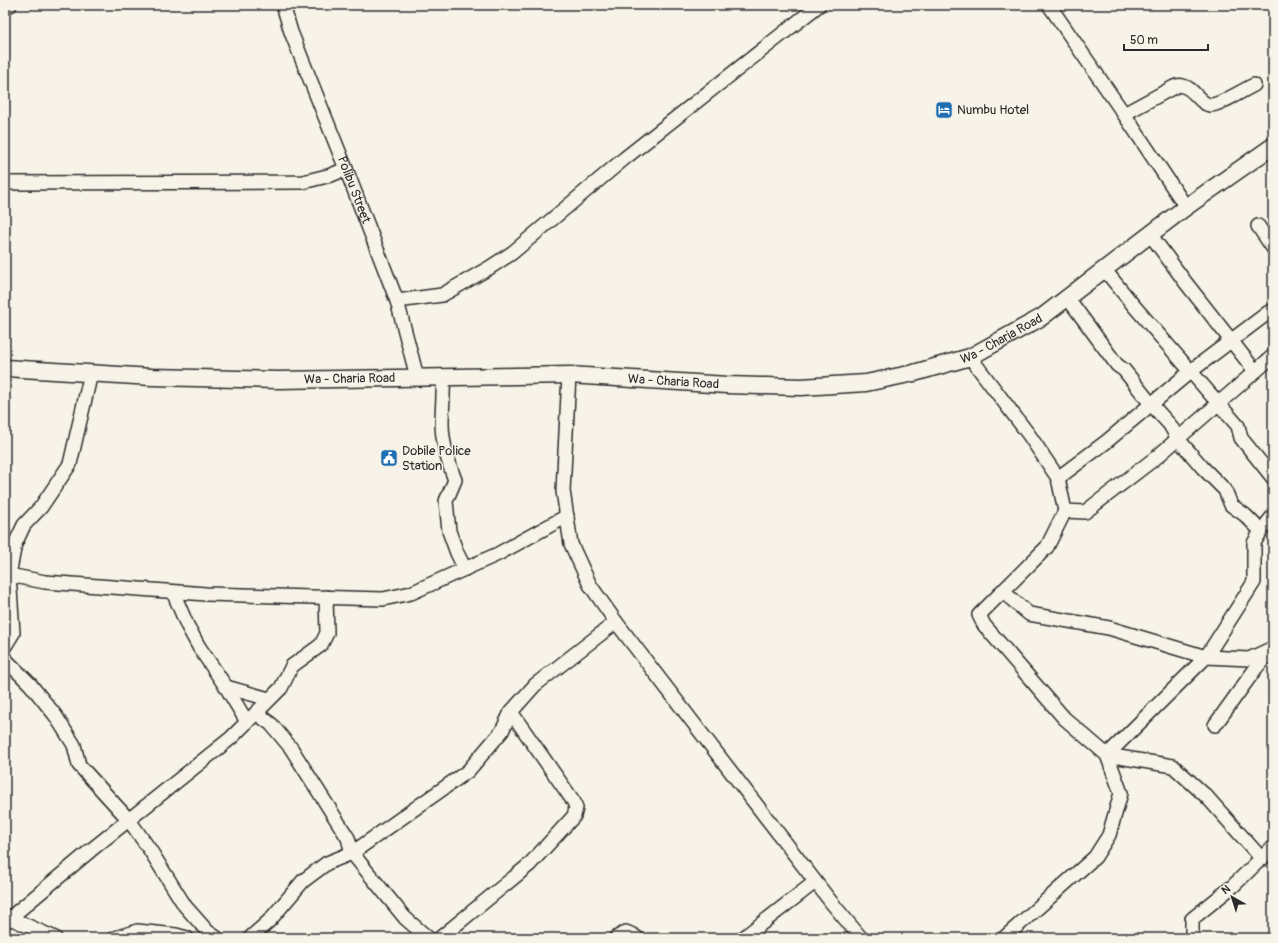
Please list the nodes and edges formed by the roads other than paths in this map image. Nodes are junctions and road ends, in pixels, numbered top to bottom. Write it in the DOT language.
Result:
graph roads {
  1 [pos="10,5"];
  2 [pos="283,5"];
  3 [pos="819,5"];
  4 [pos="1049,5"];
  5 [pos="5,8"];
  6 [pos="1254,85"];
  7 [pos="1124,114"];
  8 [pos="1273,146"];
  9 [pos="346,169"];
  10 [pos="5,183"];
  11 [pos="1186,207"];
  12 [pos="1258,226"];
  13 [pos="1150,234"];
  14 [pos="1273,248"];
  15 [pos="1104,269"];
  16 [pos="1068,297"];
  17 [pos="397,301"];
  18 [pos="1269,312"];
  19 [pos="1230,341"];
  20 [pos="1273,356"];
  21 [pos="970,358"];
  22 [pos="5,368"];
  23 [pos="1191,371"];
  24 [pos="1255,372"];
  25 [pos="91,373"];
  26 [pos="569,376"];
  27 [pos="417,377"];
  28 [pos="443,377"];
  29 [pos="1151,404"];
  30 [pos="1219,404"];
  31 [pos="1178,438"];
  32 [pos="1058,478"];
  33 [pos="1273,478"];
  34 [pos="1065,511"];
  35 [pos="567,516"];
  36 [pos="1273,516"];
  37 [pos="1261,531"];
  38 [pos="464,569"];
  39 [pos="9,575"];
  40 [pos="1002,591"];
  41 [pos="173,592"];
  42 [pos="326,597"];
  43 [pos="616,622"];
  44 [pos="5,646"];
  45 [pos="1273,648"];
  46 [pos="1206,657"];
  47 [pos="5,659"];
  48 [pos="226,687"];
  49 [pos="269,699"];
  50 [pos="511,712"];
  51 [pos="251,717"];
  52 [pos="1215,725"];
  53 [pos="1107,755"];
  54 [pos="129,820"];
  55 [pos="1273,847"];
  56 [pos="352,853"];
  57 [pos="1262,858"];
  58 [pos="815,882"];
  59 [pos="8,920"];
  60 [pos="55,938"];
  61 [pos="115,938"];
  62 [pos="187,938"];
  63 [pos="217,938"];
  64 [pos="250,938"];
  65 [pos="428,938"];
  66 [pos="440,938"];
  67 [pos="616,938"];
  68 [pos="637,938"];
  69 [pos="743,938"];
  70 [pos="861,938"];
  71 [pos="1004,938"];
  72 [pos="1192,938"];
  1 -- 5 [label="street"];
  2 -- 9 [label="street, Polibu Street"];
  3 -- 17 [label="street"];
  4 -- 7 [label="street"];
  6 -- 7 [label="street"];
  7 -- 11 [label="street"];
  8 -- 11 [label="street, Wa - Charia Road"];
  9 -- 10 [label="street"];
  9 -- 17 [label="street, Polibu Street"];
  11 -- 13 [label="street, Wa - Charia Road"];
  12 -- 14 [label="street"];
  13 -- 15 [label="street, Wa - Charia Road"];
  13 -- 19 [label="street"];
  15 -- 16 [label="street, Wa - Charia Road"];
  15 -- 23 [label="street"];
  16 -- 21 [label="street, Wa - Charia Road"];
  16 -- 29 [label="street"];
  17 -- 27 [label="street, Polibu Street"];
  18 -- 19 [label="street"];
  19 -- 23 [label="street"];
  19 -- 24 [label="street"];
  20 -- 24 [label="street"];
  21 -- 26 [label="street, Wa - Charia Road"];
  21 -- 32 [label="street"];
  22 -- 25 [label="street, Wa - Charia Road"];
  23 -- 29 [label="street"];
  23 -- 30 [label="street"];
  24 -- 30 [label="street"];
  25 -- 27 [label="street, Wa - Charia Road"];
  25 -- 39 [label="street"];
  26 -- 28 [label="street, Wa - Charia Road"];
  26 -- 35 [label="street"];
  27 -- 28 [label="street, Wa - Charia Road"];
  28 -- 38 [label="street"];
  29 -- 31 [label="street"];
  29 -- 32 [label="street"];
  30 -- 31 [label="street"];
  30 -- 33 [label="street"];
  31 -- 34 [label="street"];
  31 -- 37 [label="street"];
  32 -- 34 [label="street"];
  34 -- 40 [label="street"];
  35 -- 38 [label="street"];
  35 -- 43 [label="street"];
  36 -- 37 [label="street"];
  37 -- 46 [label="street"];
  38 -- 42 [label="street"];
  39 -- 41 [label="street"];
  39 -- 44 [label="street"];
  40 -- 46 [label="street"];
  40 -- 53 [label="street"];
  41 -- 42 [label="street"];
  41 -- 48 [label="street"];
  42 -- 49 [label="street"];
  43 -- 50 [label="street"];
  43 -- 58 [label="street"];
  45 -- 46 [label="street"];
  45 -- 52 [label="street"];
  46 -- 53 [label="street"];
  47 -- 54 [label="street"];
  48 -- 49 [label="street"];
  48 -- 51 [label="street"];
  49 -- 51 [label="street"];
  50 -- 56 [label="street"];
  50 -- 66 [label="street"];
  51 -- 54 [label="street"];
  51 -- 56 [label="street"];
  53 -- 57 [label="street"];
  53 -- 71 [label="street"];
  54 -- 59 [label="street"];
  54 -- 63 [label="street"];
  55 -- 57 [label="street"];
  56 -- 64 [label="street"];
  56 -- 65 [label="street"];
  57 -- 72 [label="street"];
  58 -- 69 [label="street"];
  58 -- 70 [label="street"];
  59 -- 60 [label="street"];
  61 -- 62 [label="street"];
  67 -- 68 [label="street"];
}
